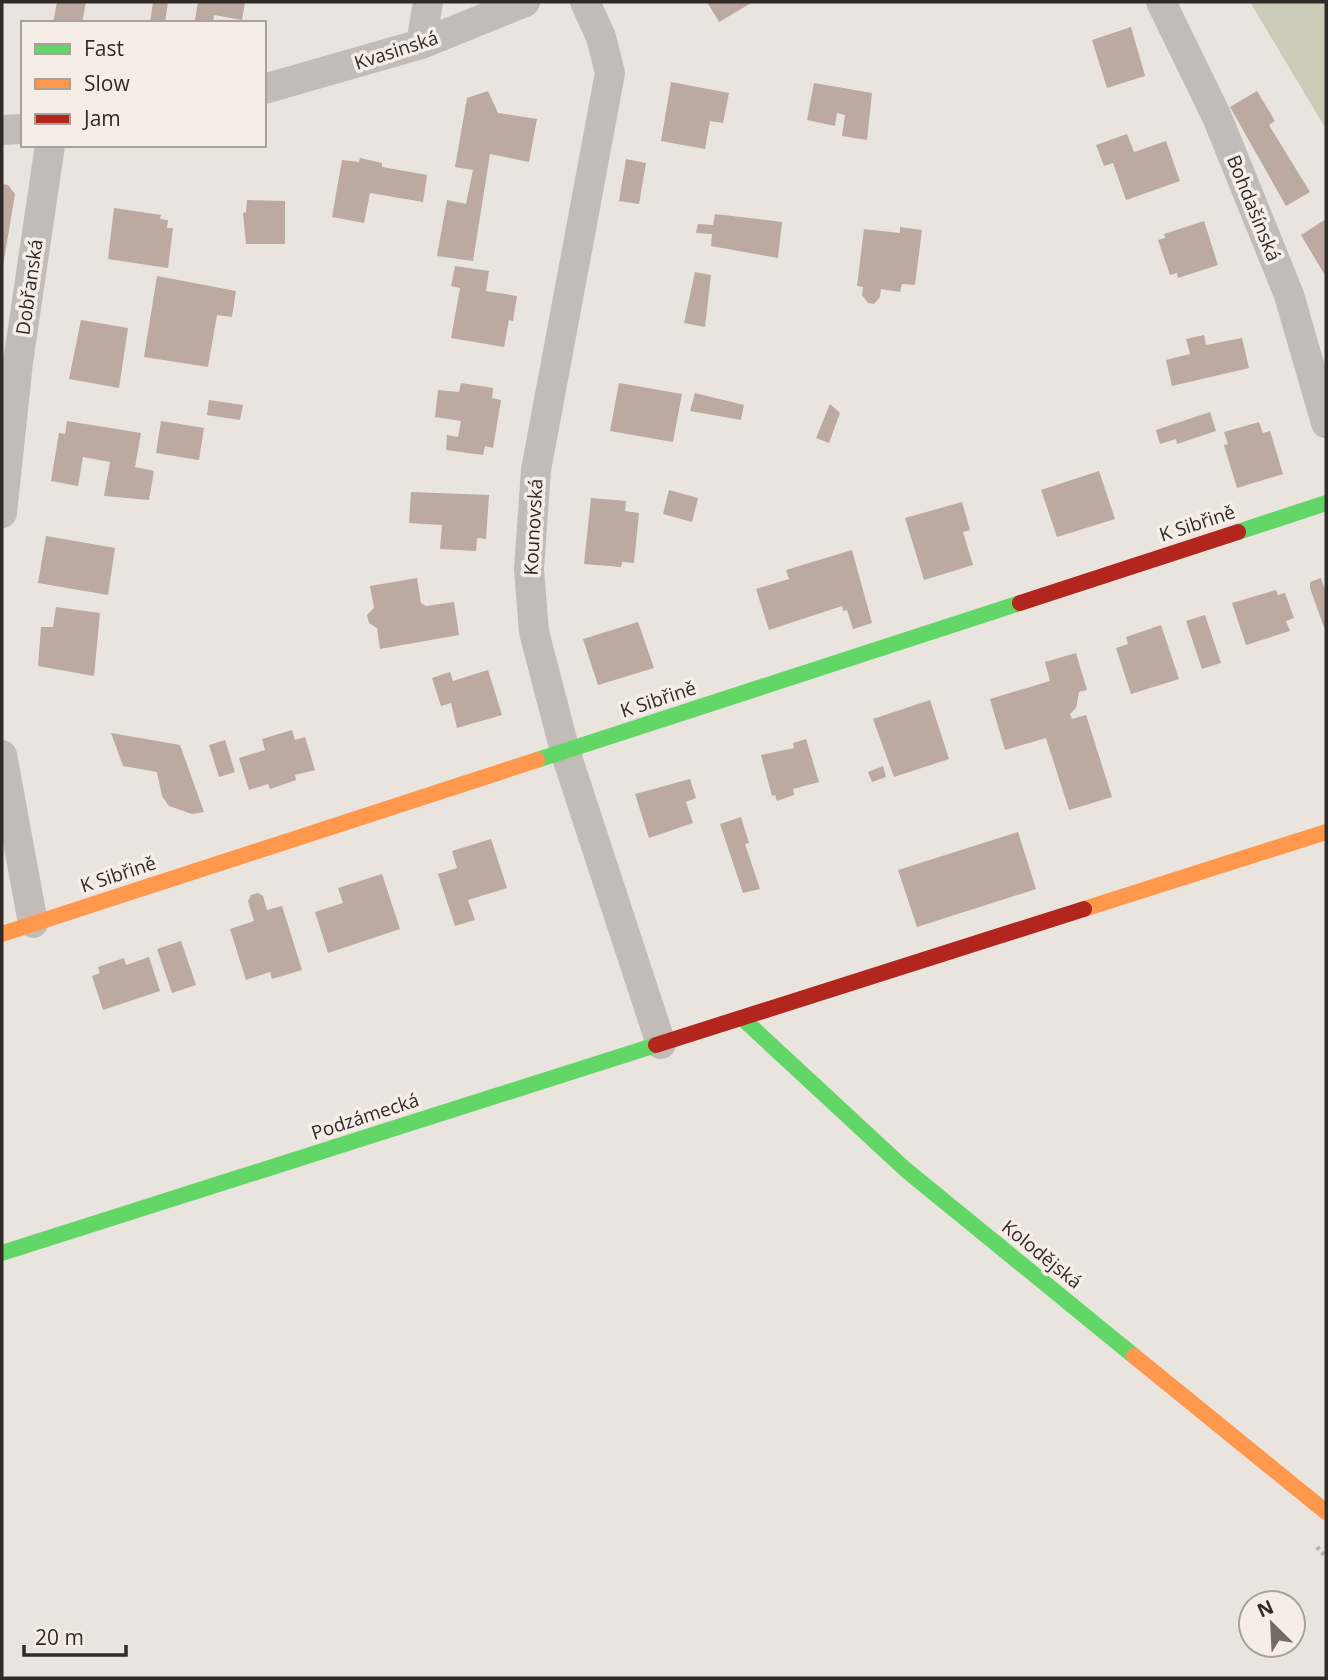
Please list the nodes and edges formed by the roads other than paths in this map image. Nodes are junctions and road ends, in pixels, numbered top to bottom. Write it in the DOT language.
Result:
graph roads {
  1 [pos="428,2"];
  2 [pos="525,2"];
  3 [pos="585,2"];
  4 [pos="1161,2"];
  5 [pos="421,44"];
  6 [pos="266,88"];
  7 [pos="21,129"];
  8 [pos="2,130"];
  9 [pos="50,147"];
  10 [pos="1326,423"];
  11 [pos="1326,503"];
  12 [pos="2,513"];
  13 [pos="565,751"];
  14 [pos="2,755"];
  15 [pos="1326,832"];
  16 [pos="33,923"];
  17 [pos="2,934"];
  18 [pos="741,1018"];
  19 [pos="661,1044"];
  20 [pos="2,1254"];
  21 [pos="1326,1512"];
  1 -- 5 [label="street"];
  2 -- 5 [label="street, Kvasinská"];
  3 -- 13 [label="street, Kounovská"];
  4 -- 10 [label="street, Bohdašínská"];
  5 -- 6 [label="street, Kvasinská"];
  7 -- 8 [label="street"];
  9 -- 12 [label="street, Dobřanská"];
  11 -- 13 [label="street, K Sibřině"];
  13 -- 16 [label="street, K Sibřině"];
  13 -- 19 [label="street, Kounovská"];
  14 -- 16 [label="street"];
  15 -- 18 [label="street, Podzámecká"];
  16 -- 17 [label="street, K Sibřině"];
  18 -- 19 [label="street, Podzámecká"];
  18 -- 21 [label="street, Kolodějská"];
  19 -- 20 [label="street, Podzámecká"];
}
